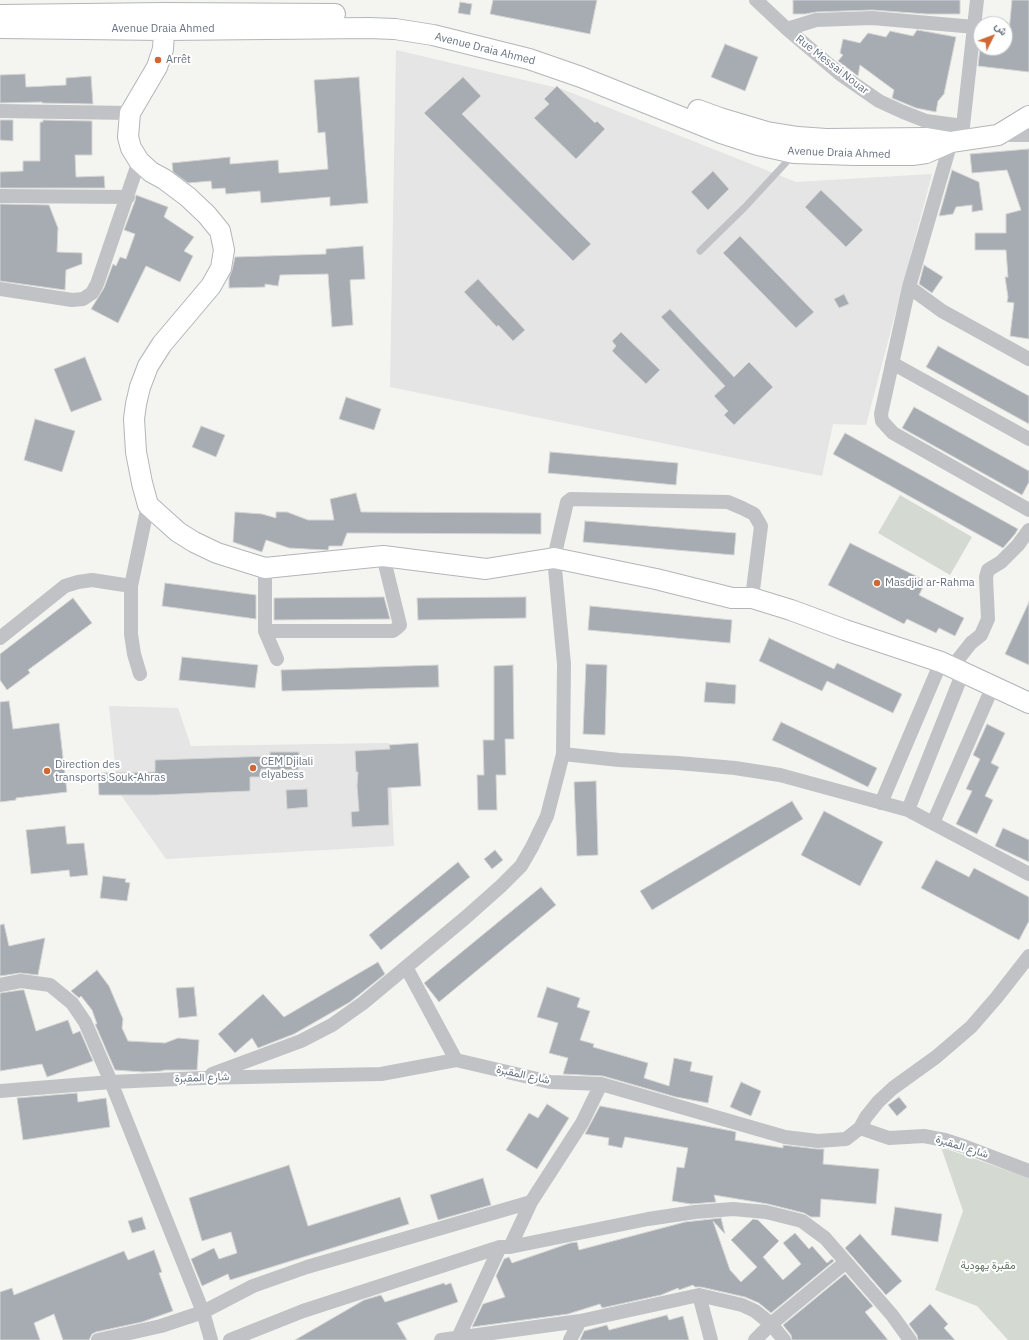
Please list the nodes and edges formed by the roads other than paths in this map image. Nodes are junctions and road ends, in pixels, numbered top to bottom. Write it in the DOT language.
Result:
graph roads {
  1 [pos="756,0"];
  2 [pos="977,0"];
  3 [pos="318,7"];
  4 [pos="164,14"];
  5 [pos="0,15"];
  6 [pos="976,16"];
  7 [pos="973,27"];
  8 [pos="0,28"];
  9 [pos="787,29"];
  10 [pos="973,41"];
  11 [pos="647,97"];
  12 [pos="0,111"];
  13 [pos="130,113"];
  14 [pos="1029,116"];
  15 [pos="998,135"];
  16 [pos="1029,135"];
  17 [pos="959,136"];
  18 [pos="794,153"];
  19 [pos="139,161"];
  20 [pos="0,196"];
  21 [pos="128,197"];
  22 [pos="700,251"];
  23 [pos="909,287"];
  24 [pos="0,289"];
  25 [pos="1029,359"];
  26 [pos="892,363"];
  27 [pos="1029,439"];
  28 [pos="148,505"];
  29 [pos="1029,510"];
  30 [pos="1029,530"];
  31 [pos="384,556"];
  32 [pos="554,558"];
  33 [pos="265,568"];
  34 [pos="131,586"];
  35 [pos="752,598"];
  36 [pos="265,631"];
  37 [pos="0,638"];
  38 [pos="277,659"];
  39 [pos="952,667"];
  40 [pos="140,674"];
  41 [pos="994,686"];
  42 [pos="1029,703"];
  43 [pos="563,754"];
  44 [pos="881,803"];
  45 [pos="908,810"];
  46 [pos="933,823"];
  47 [pos="1029,874"];
  48 [pos="1029,956"];
  49 [pos="406,967"];
  50 [pos="0,985"];
  51 [pos="456,1060"];
  52 [pos="202,1078"];
  53 [pos="111,1082"];
  54 [pos="601,1084"];
  55 [pos="0,1091"];
  56 [pos="860,1128"];
  57 [pos="1029,1170"];
  58 [pos="531,1202"];
  59 [pos="505,1247"];
  60 [pos="846,1262"];
  61 [pos="699,1295"];
  62 [pos="203,1312"];
  63 [pos="580,1321"];
  64 [pos="771,1324"];
  65 [pos="457,1338"];
  66 [pos="98,1340"];
  67 [pos="211,1340"];
  68 [pos="230,1340"];
  69 [pos="441,1340"];
  70 [pos="570,1340"];
  71 [pos="711,1340"];
  72 [pos="754,1340"];
  73 [pos="784,1340"];
  74 [pos="910,1340"];
  1 -- 9 [label="street, Rue Messai Nouar"];
  2 -- 6 [label="street"];
  3 -- 4 [label="street, Avenue Draia Ahmed"];
  3 -- 11 [label="street, Avenue Draia Ahmed"];
  4 -- 5 [label="street, Avenue Draia Ahmed"];
  4 -- 8 [label="street, Avenue Draia Ahmed"];
  4 -- 11 [label="street, Avenue Draia Ahmed"];
  4 -- 13 [label="street"];
  7 -- 9 [label="street"];
  9 -- 17 [label="street, Rue Messai Nouar"];
  10 -- 17 [label="street"];
  11 -- 17 [label="street, Avenue Draia Ahmed"];
  11 -- 18 [label="street, Avenue Draia Ahmed"];
  12 -- 13 [label="street"];
  13 -- 19 [label="street"];
  14 -- 15 [label="street"];
  15 -- 16 [label="street"];
  15 -- 17 [label="street"];
  17 -- 18 [label="street, Avenue Draia Ahmed"];
  17 -- 23 [label="street"];
  18 -- 22 [label="lane"];
  19 -- 21 [label="street"];
  19 -- 28 [label="street"];
  20 -- 21 [label="street"];
  21 -- 24 [label="street"];
  23 -- 25 [label="street"];
  23 -- 26 [label="street"];
  26 -- 27 [label="street"];
  26 -- 29 [label="street"];
  28 -- 33 [label="street"];
  28 -- 34 [label="street"];
  30 -- 39 [label="street"];
  31 -- 32 [label="street"];
  31 -- 33 [label="street"];
  31 -- 36 [label="street"];
  32 -- 35 [label="street"];
  32 -- 35 [label="street"];
  32 -- 43 [label="street"];
  33 -- 36 [label="street"];
  34 -- 37 [label="street"];
  34 -- 40 [label="street"];
  35 -- 39 [label="street"];
  36 -- 38 [label="street"];
  39 -- 41 [label="street"];
  39 -- 44 [label="street"];
  39 -- 45 [label="street"];
  41 -- 42 [label="street"];
  41 -- 46 [label="street"];
  43 -- 44 [label="street"];
  43 -- 49 [label="street"];
  44 -- 45 [label="street"];
  45 -- 46 [label="street"];
  46 -- 47 [label="street"];
  48 -- 56 [label="street"];
  49 -- 51 [label="street"];
  49 -- 52 [label="street"];
  50 -- 53 [label="street"];
  51 -- 52 [label="street, شارع المقبرة"];
  51 -- 54 [label="street, شارع المقبرة"];
  52 -- 53 [label="street, شارع المقبرة"];
  53 -- 55 [label="street, شارع المقبرة"];
  53 -- 62 [label="street"];
  54 -- 56 [label="street, شارع المقبرة"];
  54 -- 58 [label="street"];
  56 -- 57 [label="street, شارع المقبرة"];
  58 -- 59 [label="street"];
  58 -- 62 [label="street"];
  59 -- 60 [label="street"];
  59 -- 65 [label="street"];
  59 -- 68 [label="street"];
  60 -- 64 [label="street"];
  60 -- 74 [label="street"];
  61 -- 63 [label="street"];
  61 -- 64 [label="street"];
  61 -- 71 [label="street"];
  62 -- 66 [label="street"];
  62 -- 67 [label="street"];
  63 -- 65 [label="street"];
  63 -- 70 [label="street"];
  64 -- 72 [label="street"];
  64 -- 73 [label="street"];
  65 -- 69 [label="street"];
}
